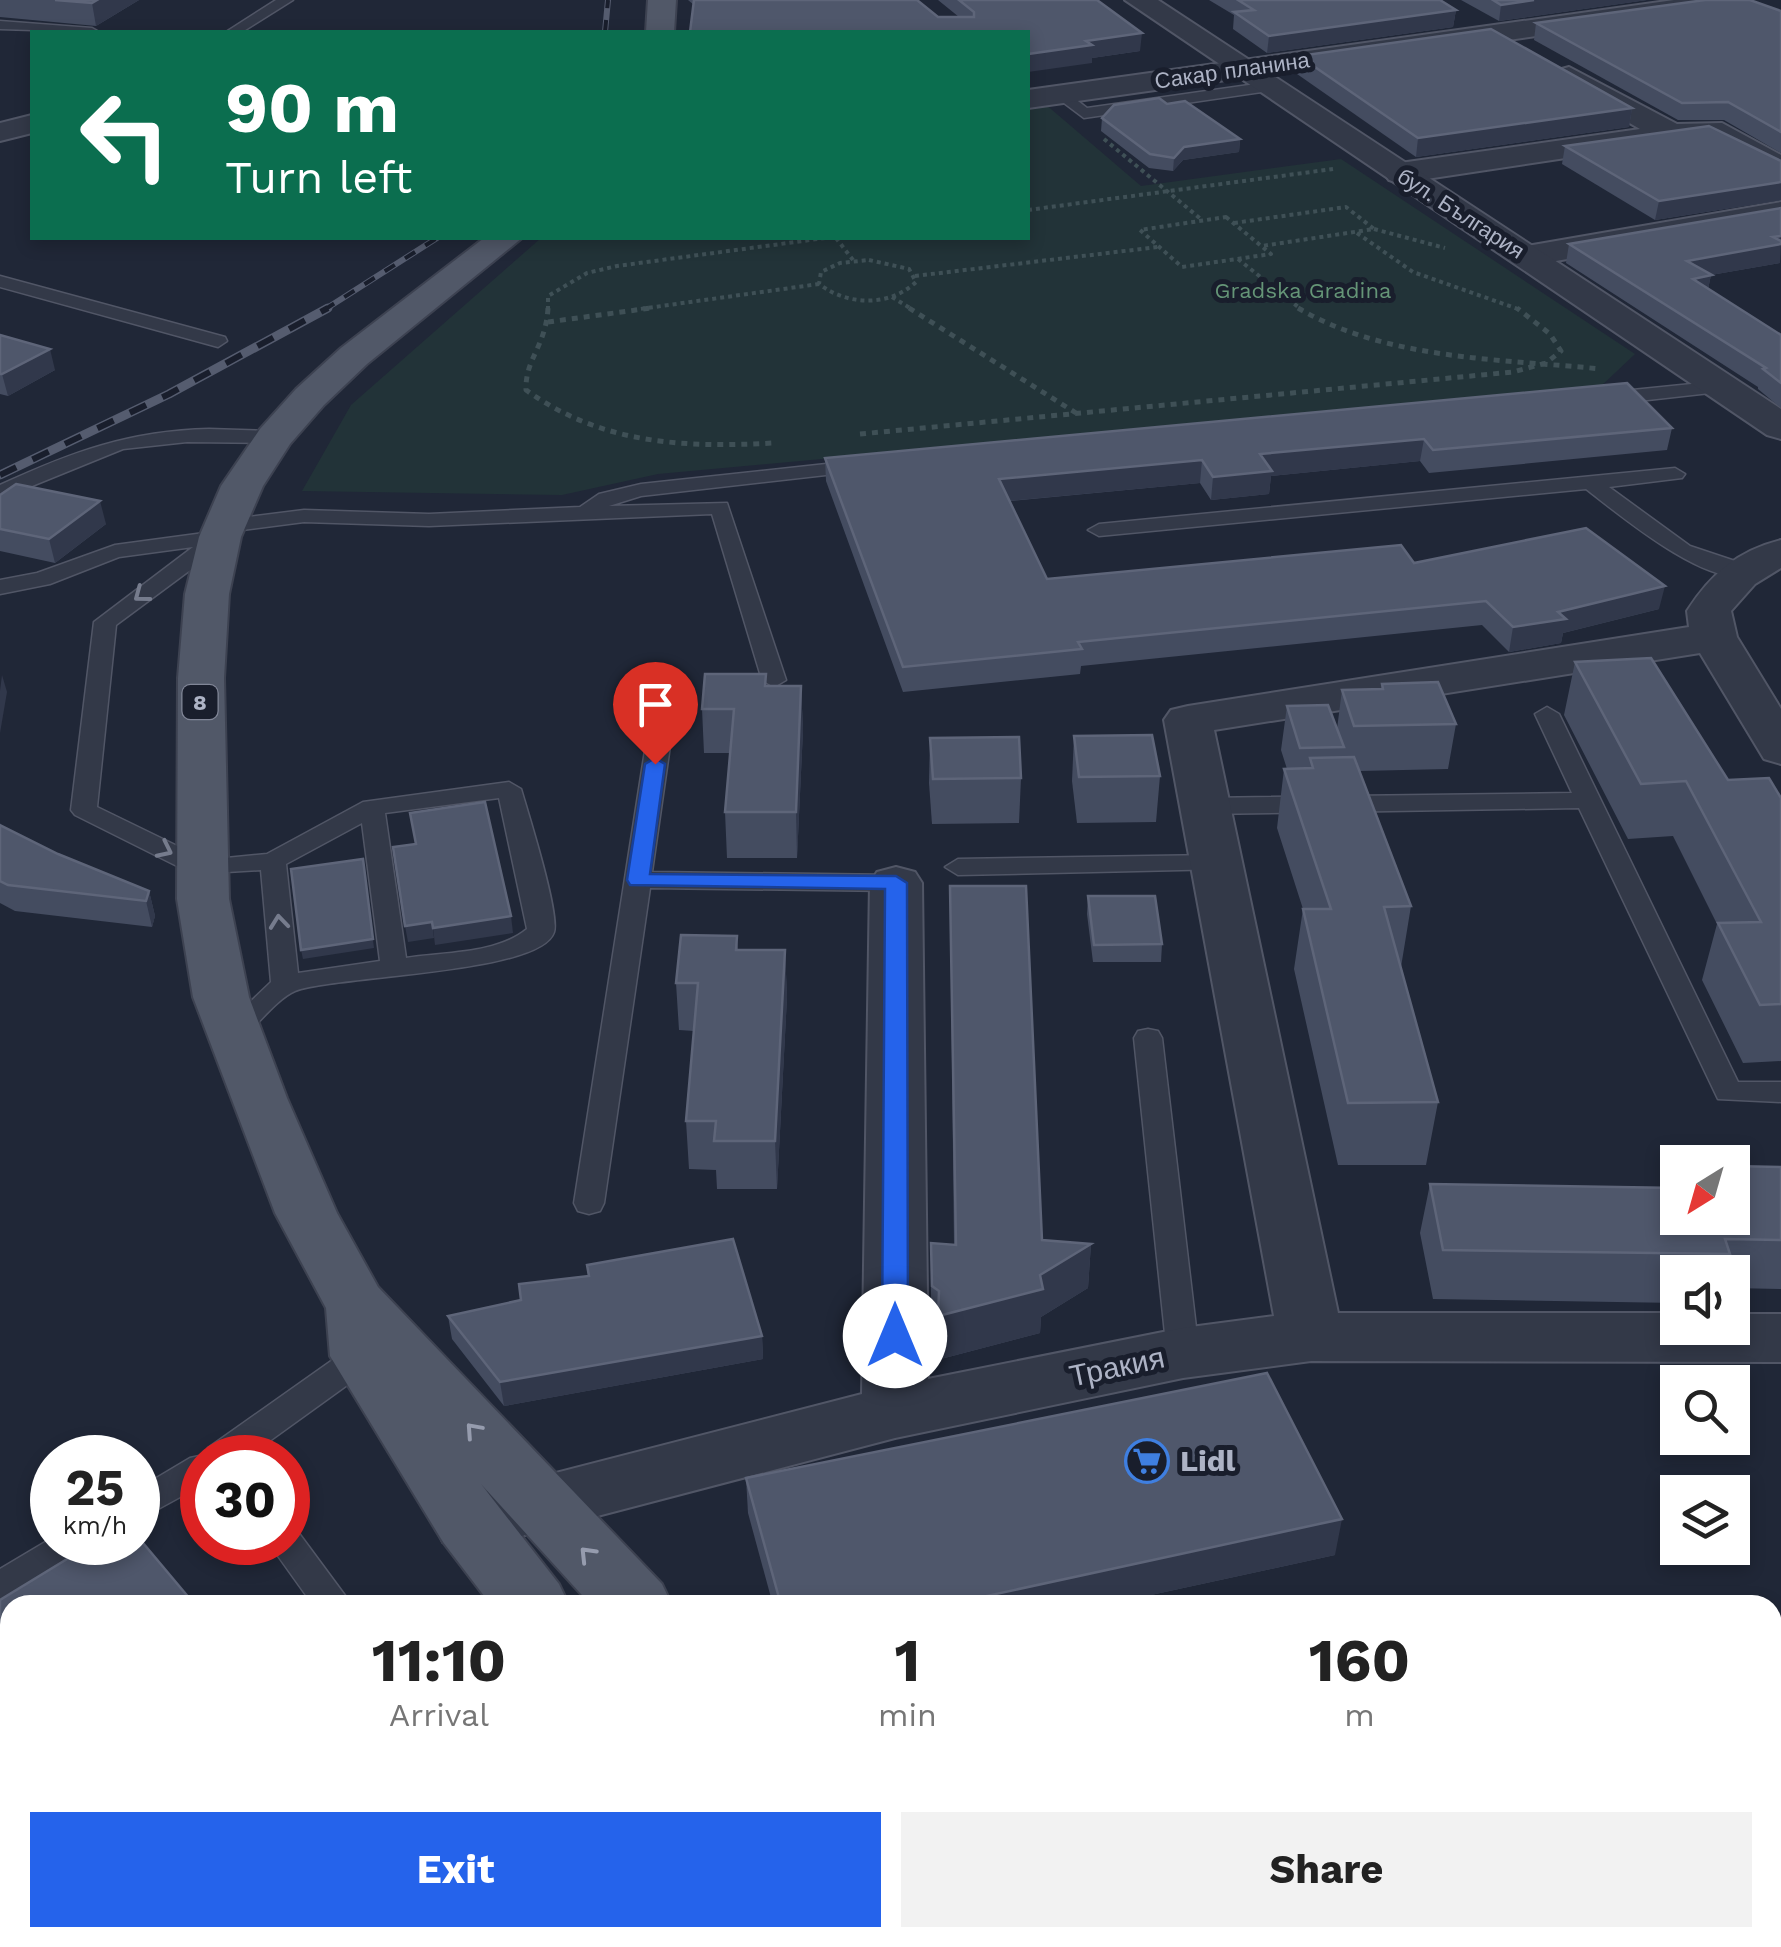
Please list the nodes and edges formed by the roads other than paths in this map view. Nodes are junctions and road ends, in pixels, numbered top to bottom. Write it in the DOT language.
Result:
graph roads {
  1 [pos="286,0"];
  2 [pos="662,0"];
  3 [pos="1139,0"];
  4 [pos="1743,2"];
  5 [pos="1449,9"];
  6 [pos="0,25"];
  7 [pos="66,30"];
  8 [pos="235,30"];
  9 [pos="660,30"];
  10 [pos="1496,36"];
  11 [pos="1231,62"];
  12 [pos="1270,87"];
  13 [pos="1044,95"];
  14 [pos="0,108"];
  15 [pos="30,110"];
  16 [pos="30,124"];
  17 [pos="0,132"];
  18 [pos="1672,134"];
  19 [pos="1392,168"];
  20 [pos="1781,168"];
  21 [pos="1781,212"];
  22 [pos="502,240"];
  23 [pos="1527,256"];
  24 [pos="0,281"];
  25 [pos="218,341"];
  26 [pos="1720,387"];
  27 [pos="1587,400"];
  28 [pos="1781,427"];
  29 [pos="274,437"];
  30 [pos="876,465"];
  31 [pos="1675,474"];
  32 [pos="1592,482"];
  33 [pos="0,493"];
  34 [pos="585,513"];
  35 [pos="1100,530"];
  36 [pos="222,532"];
  37 [pos="1762,562"];
  38 [pos="0,586"];
  39 [pos="1714,637"];
  40 [pos="774,680"];
  41 [pos="1547,714"];
  42 [pos="661,725"];
  43 [pos="1781,749"];
  44 [pos="1591,800"];
  45 [pos="1205,806"];
  46 [pos="372,807"];
  47 [pos="274,861"];
  48 [pos="1216,863"];
  49 [pos="958,867"];
  50 [pos="202,868"];
  51 [pos="638,880"];
  52 [pos="896,883"];
  53 [pos="394,968"];
  54 [pos="286,984"];
  55 [pos="234,1032"];
  56 [pos="1148,1038"];
  57 [pos="1781,1092"];
  58 [pos="589,1202"];
  59 [pos="359,1330"];
  60 [pos="1311,1337"];
  61 [pos="1781,1338"];
  62 [pos="1182,1353"];
  63 [pos="895,1412"];
  64 [pos="245,1435"];
  65 [pos="538,1503"];
  66 [pos="468,1522"];
  67 [pos="38,1565"];
  68 [pos="303,1565"];
  69 [pos="0,1588"];
  70 [pos="326,1595"];
  71 [pos="525,1595"];
  72 [pos="626,1595"];
  1 -- 8 [label="lane"];
  2 -- 9 [label="main road"];
  3 -- 11 [label="street, бул. България"];
  4 -- 10 [label="street, Сакар планина"];
  5 -- 10 [label="street"];
  6 -- 7 [label="lane"];
  10 -- 11 [label="street, Сакар планина"];
  10 -- 18 [label="street"];
  11 -- 12 [label="street, бул. България"];
  11 -- 13 [label="street, Сакар планина"];
  12 -- 13 [label="lane"];
  12 -- 19 [label="street, бул. България"];
  14 -- 15 [label="street"];
  16 -- 17 [label="street"];
  18 -- 19 [label="street"];
  18 -- 20 [label="street"];
  19 -- 23 [label="street, бул. България"];
  21 -- 23 [label="street"];
  22 -- 29 [label="main road, 8"];
  23 -- 26 [label="street, бул. България"];
  24 -- 25 [label="lane"];
  26 -- 27 [label="lane"];
  26 -- 28 [label="street, бул. България"];
  29 -- 33 [label="lane"];
  29 -- 36 [label="main road, 8"];
  30 -- 34 [label="lane"];
  31 -- 32 [label="lane"];
  32 -- 35 [label="lane"];
  32 -- 37 [label="lane"];
  34 -- 36 [label="lane"];
  34 -- 40 [label="lane"];
  36 -- 38 [label="lane"];
  36 -- 50 [label="main road, 8"];
  36 -- 50 [label="lane, one-way"];
  37 -- 39 [label="street"];
  39 -- 43 [label="street"];
  39 -- 45 [label="street"];
  41 -- 44 [label="lane"];
  42 -- 51 [label="lane"];
  44 -- 45 [label="lane"];
  44 -- 57 [label="lane"];
  45 -- 48 [label="street"];
  46 -- 47 [label="lane"];
  46 -- 53 [label="lane"];
  46 -- 53 [label="lane"];
  47 -- 50 [label="lane"];
  54 -- 47 [label="lane, one-way"];
  48 -- 49 [label="lane"];
  48 -- 60 [label="street"];
  50 -- 55 [label="main road, 8"];
  51 -- 52 [label="lane"];
  51 -- 58 [label="lane"];
  52 -- 63 [label="street"];
  53 -- 54 [label="lane"];
  54 -- 55 [label="lane"];
  55 -- 59 [label="main road, 8"];
  56 -- 62 [label="lane"];
  59 -- 64 [label="lane"];
  65 -- 59 [label="main road, 8, one-way"];
  59 -- 66 [label="main road, 8"];
  60 -- 61 [label="street, Тракия"];
  60 -- 62 [label="street, Тракия"];
  62 -- 63 [label="street, Тракия"];
  63 -- 65 [label="street, Тракия"];
  65 -- 66 [label="street, Тракия"];
  72 -- 65 [label="main road, 8, one-way"];
  66 -- 71 [label="main road, 8"];
  67 -- 69 [label="lane"];
  68 -- 70 [label="lane"];
}
